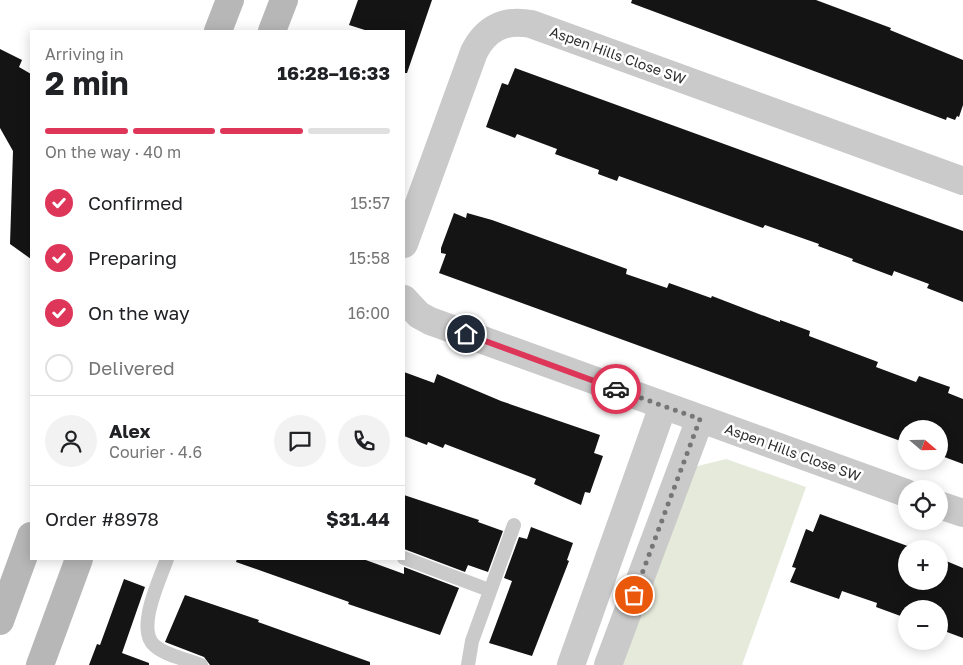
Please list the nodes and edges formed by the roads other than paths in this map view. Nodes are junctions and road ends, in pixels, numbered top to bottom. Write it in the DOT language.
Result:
graph roads {
  1 [pos="230,0"];
  2 [pos="284,0"];
  3 [pos="218,30"];
  4 [pos="272,30"];
  5 [pos="963,180"];
  6 [pos="405,241"];
  7 [pos="405,300"];
  8 [pos="663,406"];
  9 [pos="700,419"];
  10 [pos="898,490"];
  11 [pos="948,508"];
  12 [pos="963,513"];
  13 [pos="514,525"];
  14 [pos="30,539"];
  15 [pos="405,558"];
  16 [pos="79,560"];
  17 [pos="167,560"];
  18 [pos="489,590"];
  19 [pos="0,621"];
  20 [pos="40,665"];
  21 [pos="201,665"];
  22 [pos="468,665"];
  23 [pos="571,665"];
  24 [pos="608,665"];
  1 -- 3 [label="main road"];
  2 -- 4 [label="main road"];
  5 -- 6 [label="street, Aspen Hills Close SW"];
  7 -- 8 [label="street, Aspen Hills Close SW"];
  8 -- 9 [label="street, Aspen Hills Close SW"];
  8 -- 23 [label="street"];
  9 -- 10 [label="street, Aspen Hills Close SW"];
  9 -- 24 [label="street"];
  11 -- 12 [label="street"];
  13 -- 18 [label="lane"];
  14 -- 19 [label="main road"];
  15 -- 18 [label="lane"];
  16 -- 20 [label="main road"];
  17 -- 21 [label="lane"];
  18 -- 22 [label="lane"];
}
